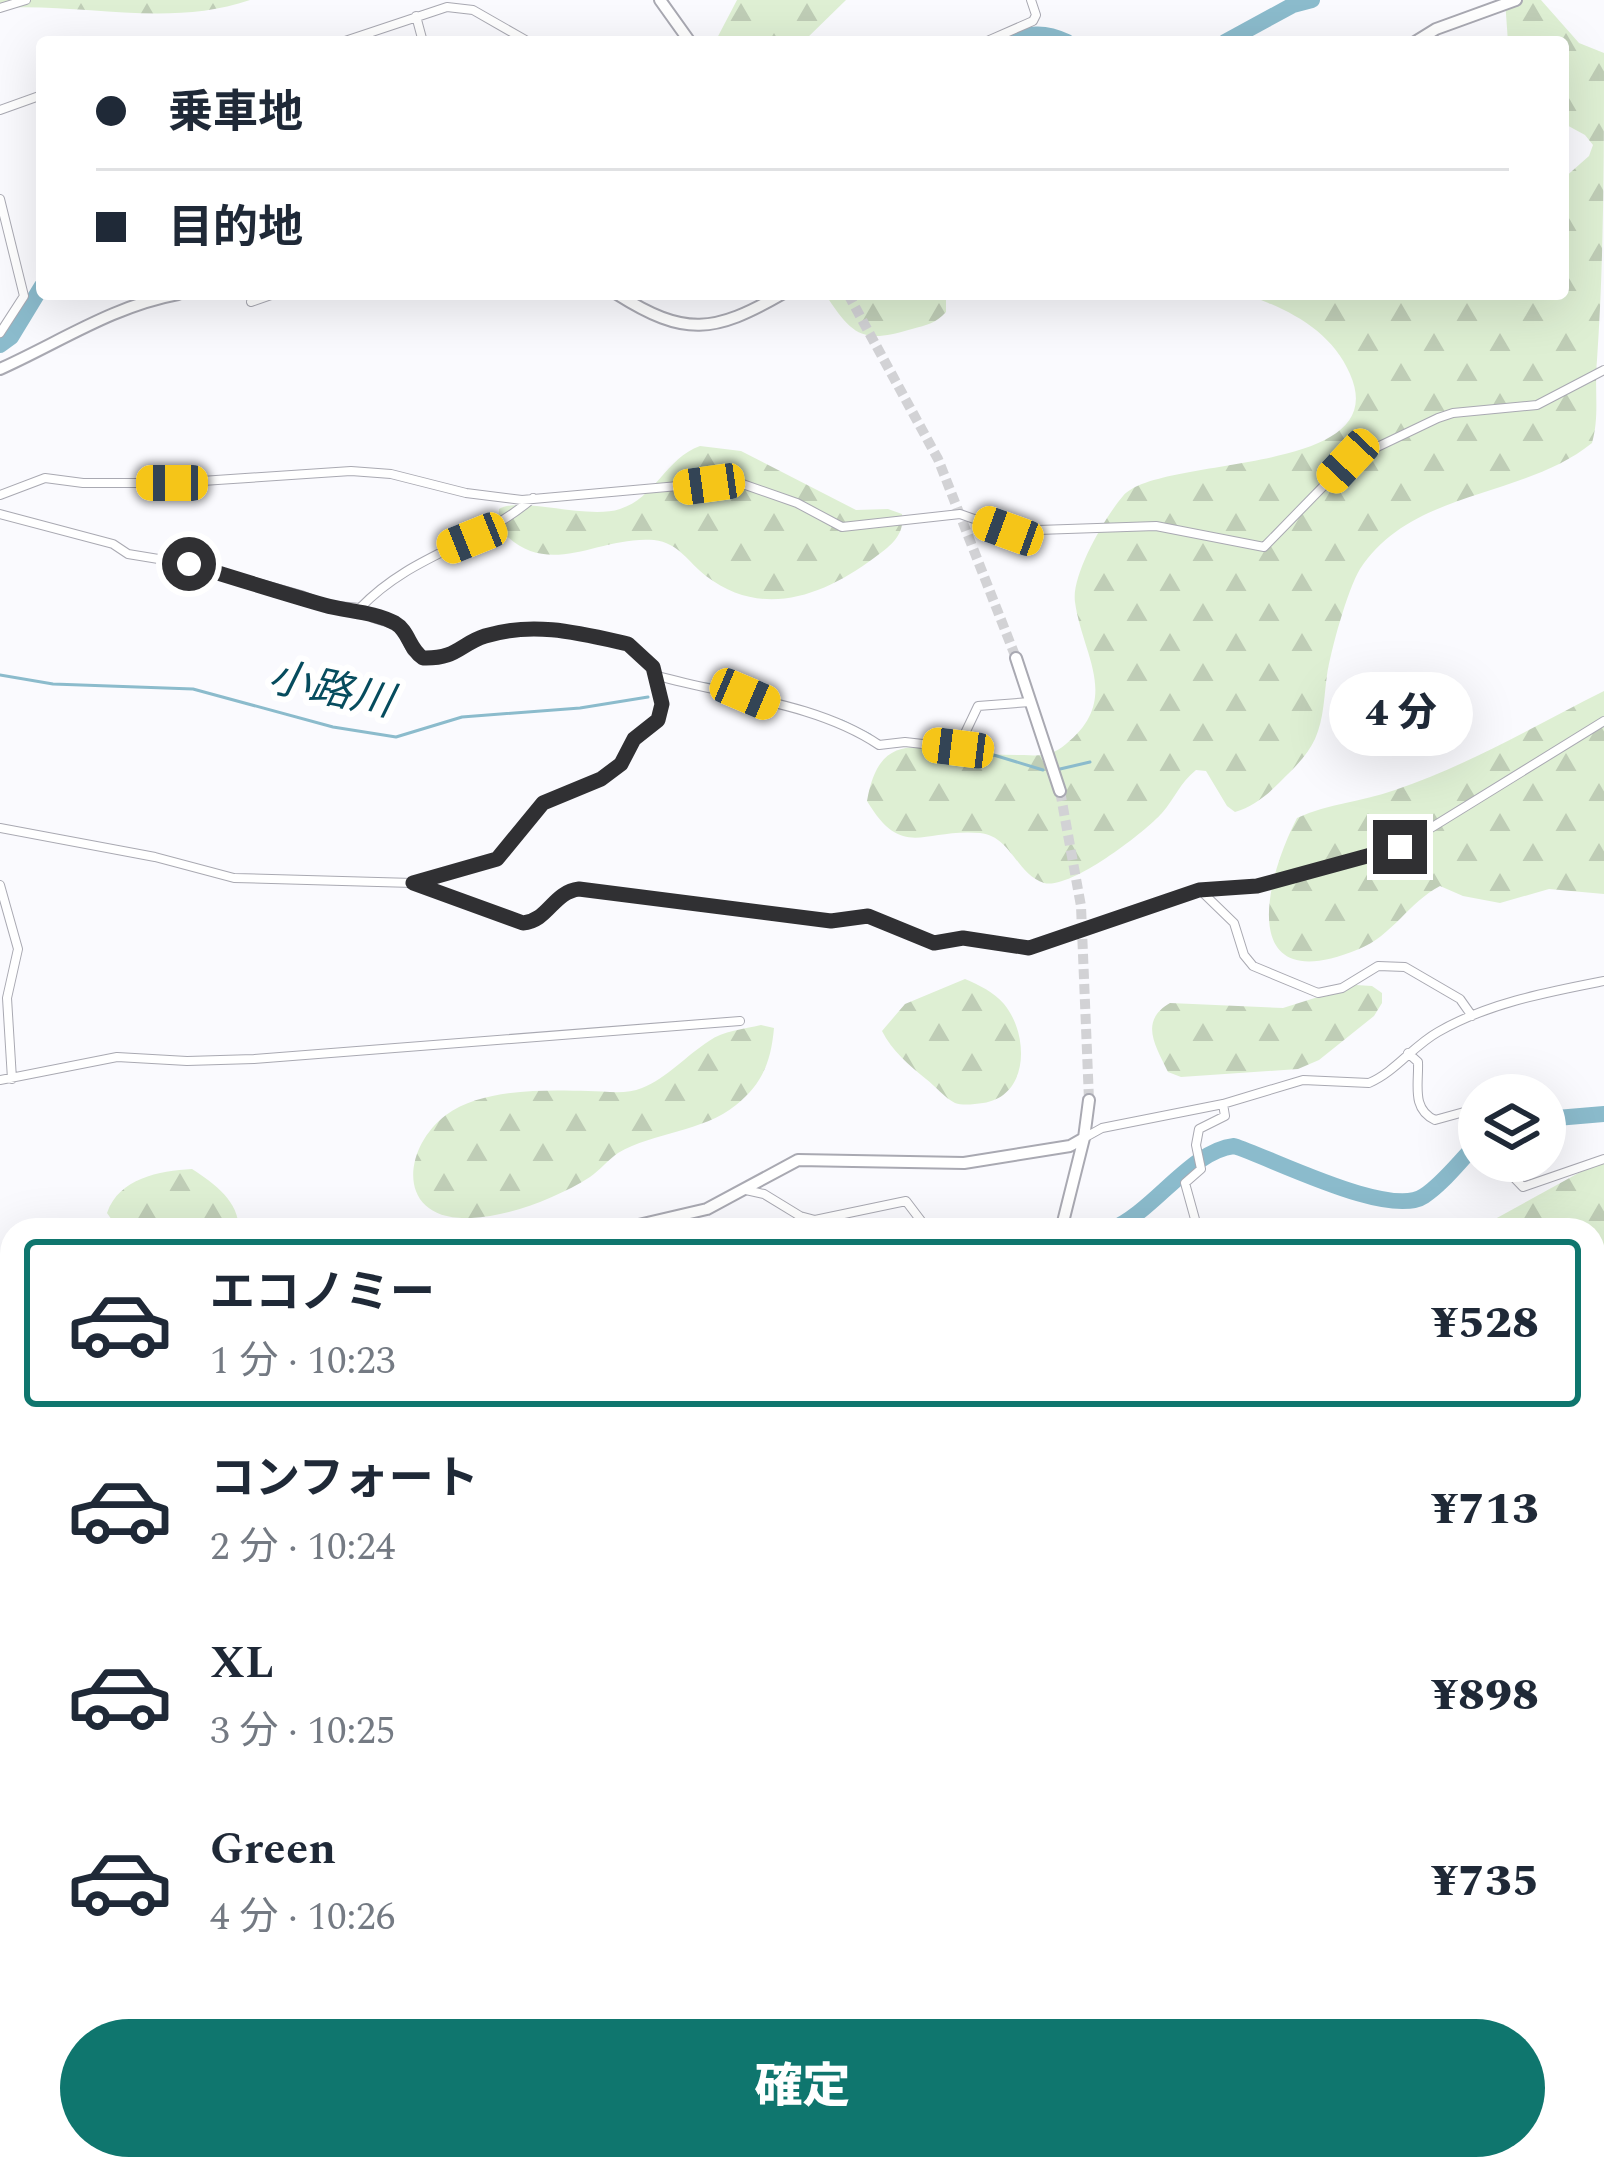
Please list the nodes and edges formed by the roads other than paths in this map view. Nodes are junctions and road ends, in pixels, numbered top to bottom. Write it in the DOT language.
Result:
graph roads {
  1 [pos="26,0"];
  2 [pos="660,0"];
  3 [pos="1031,0"];
  4 [pos="1516,0"];
  5 [pos="0,8"];
  6 [pos="416,16"];
  7 [pos="359,36"];
  8 [pos="421,36"];
  9 [pos="518,36"];
  10 [pos="686,36"];
  11 [pos="999,36"];
  12 [pos="1425,36"];
  13 [pos="36,96"];
  14 [pos="0,110"];
  15 [pos="0,199"];
  16 [pos="152,300"];
  17 [pos="257,300"];
  18 [pos="628,300"];
  19 [pos="771,300"];
  20 [pos="251,302"];
  21 [pos="0,333"];
  22 [pos="0,369"];
  23 [pos="1604,370"];
  24 [pos="0,495"];
  25 [pos="533,498"];
  26 [pos="0,514"];
  27 [pos="360,608"];
  28 [pos="1016,658"];
  29 [pos="658,676"];
  30 [pos="1030,702"];
  31 [pos="1604,721"];
  32 [pos="1060,791"];
  33 [pos="0,828"];
  34 [pos="413,883"];
  35 [pos="0,886"];
  36 [pos="1199,890"];
  37 [pos="1604,981"];
  38 [pos="1472,1016"];
  39 [pos="740,1021"];
  40 [pos="1408,1053"];
  41 [pos="12,1079"];
  42 [pos="0,1080"];
  43 [pos="1089,1100"];
  44 [pos="1223,1104"];
  45 [pos="1458,1114"];
  46 [pos="1084,1138"];
  47 [pos="1604,1159"];
  48 [pos="1566,1172"];
  49 [pos="746,1190"];
  50 [pos="668,1218"];
  51 [pos="807,1218"];
  52 [pos="824,1218"];
  53 [pos="919,1218"];
  54 [pos="1064,1218"];
  55 [pos="1195,1218"];
  1 -- 5 [label="street"];
  2 -- 10 [label="street"];
  3 -- 11 [label="street"];
  4 -- 12 [label="street"];
  6 -- 7 [label="street"];
  6 -- 8 [label="street"];
  6 -- 9 [label="street"];
  13 -- 14 [label="street"];
  15 -- 21 [label="street"];
  16 -- 22 [label="street"];
  17 -- 20 [label="street"];
  18 -- 19 [label="street"];
  23 -- 25 [label="street"];
  24 -- 25 [label="street"];
  25 -- 27 [label="street"];
  26 -- 27 [label="street"];
  27 -- 29 [label="street"];
  28 -- 30 [label="street"];
  29 -- 30 [label="street"];
  29 -- 34 [label="street"];
  30 -- 32 [label="street"];
  31 -- 36 [label="street"];
  33 -- 34 [label="street"];
  34 -- 36 [label="street"];
  35 -- 41 [label="street"];
  36 -- 38 [label="street"];
  37 -- 38 [label="street"];
  38 -- 40 [label="street"];
  39 -- 41 [label="street"];
  40 -- 44 [label="street"];
  40 -- 45 [label="street"];
  41 -- 42 [label="street"];
  43 -- 46 [label="street"];
  44 -- 46 [label="street"];
  44 -- 55 [label="street"];
  46 -- 49 [label="street"];
  46 -- 54 [label="street"];
  47 -- 48 [label="street"];
  49 -- 50 [label="street"];
  49 -- 51 [label="street"];
  52 -- 53 [label="street"];
}
